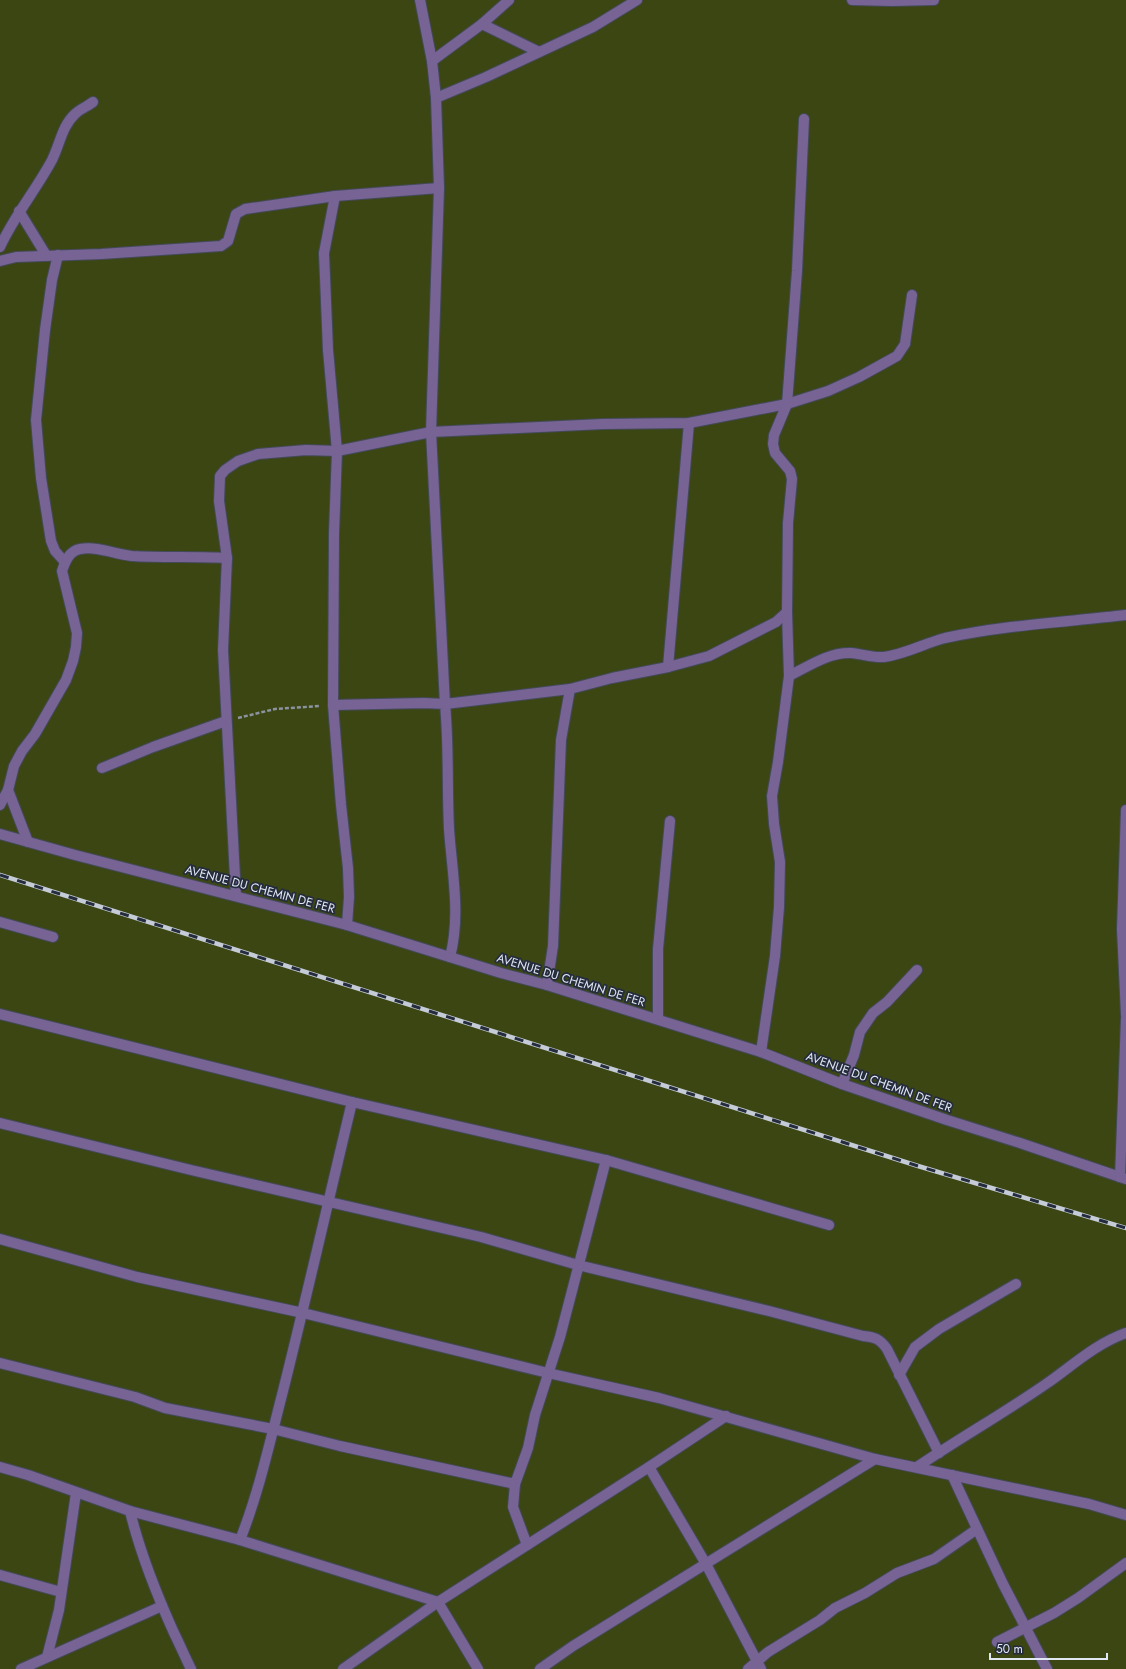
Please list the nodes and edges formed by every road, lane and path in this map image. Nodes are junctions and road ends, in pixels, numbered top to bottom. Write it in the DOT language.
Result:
graph roads {
  1 [pos="420,0"];
  2 [pos="509,0"];
  3 [pos="637,0"];
  4 [pos="852,0"];
  5 [pos="934,0"];
  6 [pos="482,24"];
  7 [pos="539,52"];
  8 [pos="432,61"];
  9 [pos="436,98"];
  10 [pos="93,102"];
  11 [pos="804,120"];
  12 [pos="439,188"];
  13 [pos="335,196"];
  14 [pos="19,211"];
  15 [pos="0,247"];
  16 [pos="46,255"];
  17 [pos="58,255"];
  18 [pos="0,261"];
  19 [pos="912,295"];
  20 [pos="787,404"];
  21 [pos="689,423"];
  22 [pos="431,432"];
  23 [pos="337,451"];
  24 [pos="227,558"];
  25 [pos="65,562"];
  26 [pos="787,612"];
  27 [pos="1126,615"];
  28 [pos="668,668"];
  29 [pos="789,676"];
  30 [pos="570,689"];
  31 [pos="445,704"];
  32 [pos="333,705"];
  33 [pos="226,722"];
  34 [pos="102,768"];
  35 [pos="8,790"];
  36 [pos="0,805"];
  37 [pos="1126,810"];
  38 [pos="670,821"];
  39 [pos="0,834"];
  40 [pos="28,842"];
  41 [pos="236,896"];
  42 [pos="0,922"];
  43 [pos="347,925"];
  44 [pos="53,937"];
  45 [pos="450,957"];
  46 [pos="917,970"];
  47 [pos="547,985"];
  48 [pos="0,1014"];
  49 [pos="1126,1015"];
  50 [pos="1126,1018"];
  51 [pos="658,1020"];
  52 [pos="761,1052"];
  53 [pos="842,1084"];
  54 [pos="352,1102"];
  55 [pos="0,1123"];
  56 [pos="606,1160"];
  57 [pos="1123,1178"];
  58 [pos="328,1202"];
  59 [pos="829,1225"];
  60 [pos="0,1239"];
  61 [pos="578,1265"];
  62 [pos="1016,1284"];
  63 [pos="303,1313"];
  64 [pos="1126,1333"];
  65 [pos="0,1363"];
  66 [pos="548,1373"];
  67 [pos="899,1375"];
  68 [pos="726,1416"];
  69 [pos="273,1429"];
  70 [pos="939,1452"];
  71 [pos="875,1459"];
  72 [pos="0,1467"];
  73 [pos="649,1467"];
  74 [pos="918,1467"];
  75 [pos="952,1475"];
  76 [pos="515,1484"];
  77 [pos="76,1493"];
  78 [pos="130,1511"];
  79 [pos="1126,1515"];
  80 [pos="977,1529"];
  81 [pos="240,1540"];
  82 [pos="527,1545"];
  83 [pos="1126,1563"];
  84 [pos="706,1564"];
  85 [pos="0,1575"];
  86 [pos="61,1592"];
  87 [pos="438,1602"];
  88 [pos="162,1606"];
  89 [pos="1025,1627"];
  90 [pos="997,1642"];
  91 [pos="47,1657"];
  92 [pos="759,1665"];
  93 [pos="21,1669"];
  94 [pos="191,1669"];
  95 [pos="343,1669"];
  96 [pos="478,1669"];
  97 [pos="540,1669"];
  98 [pos="748,1669"];
  99 [pos="1047,1669"];
  1 -- 8 [label="street"];
  2 -- 6 [label="street"];
  3 -- 7 [label="street"];
  4 -- 5 [label="street"];
  6 -- 7 [label="street"];
  6 -- 8 [label="street"];
  7 -- 9 [label="street"];
  8 -- 9 [label="street"];
  9 -- 12 [label="street"];
  10 -- 14 [label="street"];
  11 -- 20 [label="street"];
  12 -- 13 [label="street"];
  12 -- 22 [label="street"];
  13 -- 17 [label="street"];
  13 -- 23 [label="street"];
  14 -- 15 [label="street"];
  14 -- 16 [label="street"];
  16 -- 17 [label="street"];
  16 -- 18 [label="street"];
  17 -- 25 [label="street"];
  19 -- 20 [label="street"];
  20 -- 21 [label="street"];
  20 -- 26 [label="street"];
  21 -- 22 [label="street"];
  21 -- 28 [label="street"];
  22 -- 23 [label="street"];
  22 -- 31 [label="street"];
  23 -- 24 [label="street"];
  23 -- 32 [label="street"];
  24 -- 25 [label="street"];
  24 -- 33 [label="street"];
  25 -- 35 [label="street"];
  26 -- 28 [label="street"];
  26 -- 29 [label="street"];
  27 -- 29 [label="street"];
  28 -- 30 [label="street"];
  29 -- 52 [label="street"];
  30 -- 31 [label="street"];
  30 -- 47 [label="street"];
  31 -- 32 [label="street"];
  31 -- 45 [label="street"];
  32 -- 33 [label="path"];
  32 -- 43 [label="street"];
  33 -- 34 [label="street"];
  33 -- 41 [label="street"];
  35 -- 36 [label="street"];
  35 -- 40 [label="street"];
  37 -- 49 [label="street"];
  38 -- 51 [label="street"];
  39 -- 40 [label="street, AVENUE DU CHEMIN DE FER"];
  40 -- 41 [label="street, AVENUE DU CHEMIN DE FER"];
  41 -- 43 [label="street, AVENUE DU CHEMIN DE FER"];
  42 -- 44 [label="street"];
  43 -- 45 [label="street, AVENUE DU CHEMIN DE FER"];
  45 -- 47 [label="street, AVENUE DU CHEMIN DE FER"];
  46 -- 53 [label="street"];
  47 -- 51 [label="street, AVENUE DU CHEMIN DE FER"];
  48 -- 54 [label="street"];
  50 -- 57 [label="street"];
  51 -- 52 [label="street, AVENUE DU CHEMIN DE FER"];
  52 -- 53 [label="street, AVENUE DU CHEMIN DE FER"];
  53 -- 57 [label="street, AVENUE DU CHEMIN DE FER"];
  54 -- 56 [label="street"];
  54 -- 58 [label="street"];
  55 -- 58 [label="street"];
  56 -- 59 [label="street"];
  56 -- 61 [label="street"];
  58 -- 61 [label="street"];
  58 -- 63 [label="street"];
  60 -- 63 [label="street"];
  61 -- 66 [label="street"];
  61 -- 67 [label="street"];
  62 -- 67 [label="street"];
  63 -- 66 [label="street"];
  63 -- 69 [label="street"];
  64 -- 70 [label="street"];
  65 -- 69 [label="street"];
  66 -- 68 [label="street"];
  66 -- 76 [label="street"];
  67 -- 70 [label="street"];
  68 -- 71 [label="street"];
  68 -- 73 [label="street"];
  69 -- 76 [label="street"];
  69 -- 81 [label="street"];
  70 -- 74 [label="street"];
  71 -- 74 [label="street"];
  71 -- 84 [label="street"];
  72 -- 77 [label="street"];
  73 -- 82 [label="street"];
  73 -- 84 [label="street"];
  74 -- 75 [label="street"];
  75 -- 79 [label="street"];
  75 -- 80 [label="street"];
  76 -- 82 [label="street"];
  77 -- 78 [label="street"];
  77 -- 86 [label="street"];
  78 -- 81 [label="street"];
  78 -- 88 [label="street"];
  80 -- 89 [label="street"];
  80 -- 92 [label="street"];
  81 -- 87 [label="street"];
  82 -- 87 [label="street"];
  83 -- 89 [label="street"];
  84 -- 92 [label="street"];
  84 -- 97 [label="street"];
  85 -- 86 [label="street"];
  86 -- 91 [label="street"];
  87 -- 95 [label="street"];
  87 -- 96 [label="street"];
  88 -- 91 [label="street"];
  88 -- 94 [label="street"];
  89 -- 90 [label="street"];
  89 -- 99 [label="street"];
  91 -- 93 [label="street"];
  92 -- 98 [label="street"];
}
